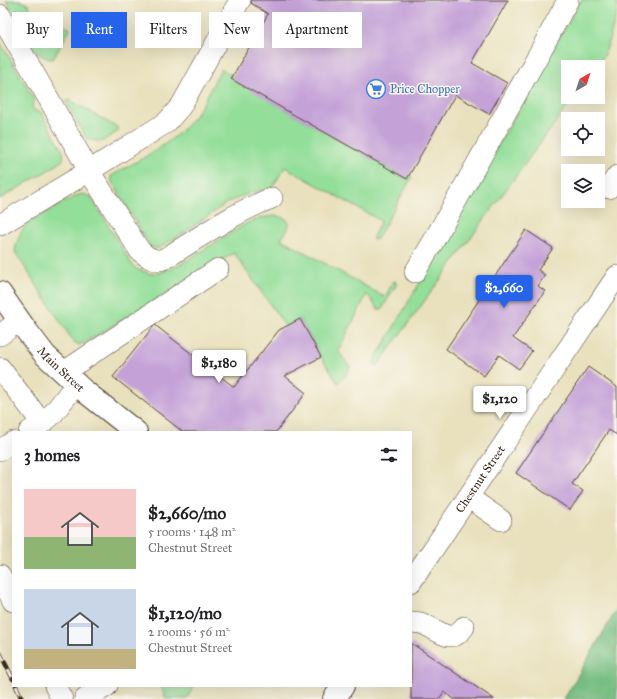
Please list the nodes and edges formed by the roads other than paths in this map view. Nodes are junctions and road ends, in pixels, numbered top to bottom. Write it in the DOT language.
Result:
graph roads {
  1 [pos="240,0"];
  2 [pos="568,0"];
  3 [pos="0,15"];
  4 [pos="89,171"];
  5 [pos="272,198"];
  6 [pos="0,224"];
  7 [pos="218,269"];
  8 [pos="414,272"];
  9 [pos="617,276"];
  10 [pos="0,294"];
  11 [pos="19,321"];
  12 [pos="0,335"];
  13 [pos="0,368"];
  14 [pos="70,378"];
  15 [pos="44,426"];
  16 [pos="135,431"];
  17 [pos="12,443"];
  18 [pos="0,450"];
  19 [pos="468,497"];
  20 [pos="501,520"];
  21 [pos="0,575"];
  22 [pos="412,581"];
  23 [pos="12,599"];
  24 [pos="412,622"];
  25 [pos="464,627"];
  26 [pos="56,687"];
  27 [pos="105,687"];
  28 [pos="342,687"];
  29 [pos="62,699"];
  30 [pos="85,699"];
  31 [pos="334,699"];
  1 -- 4 [label="street"];
  2 -- 8 [label="street"];
  3 -- 4 [label="street"];
  4 -- 5 [label="street"];
  4 -- 6 [label="street"];
  7 -- 14 [label="street"];
  9 -- 19 [label="street, Chestnut Street"];
  10 -- 11 [label="main road, Main Street"];
  11 -- 12 [label="street"];
  11 -- 14 [label="main road, Main Street"];
  13 -- 15 [label="street"];
  14 -- 15 [label="street"];
  14 -- 16 [label="main road, Main Street"];
  17 -- 18 [label="street"];
  19 -- 20 [label="street"];
  19 -- 22 [label="street, Chestnut Street"];
  21 -- 23 [label="street"];
  24 -- 25 [label="street"];
  26 -- 29 [label="street"];
  27 -- 30 [label="street"];
  28 -- 31 [label="main road"];
}
